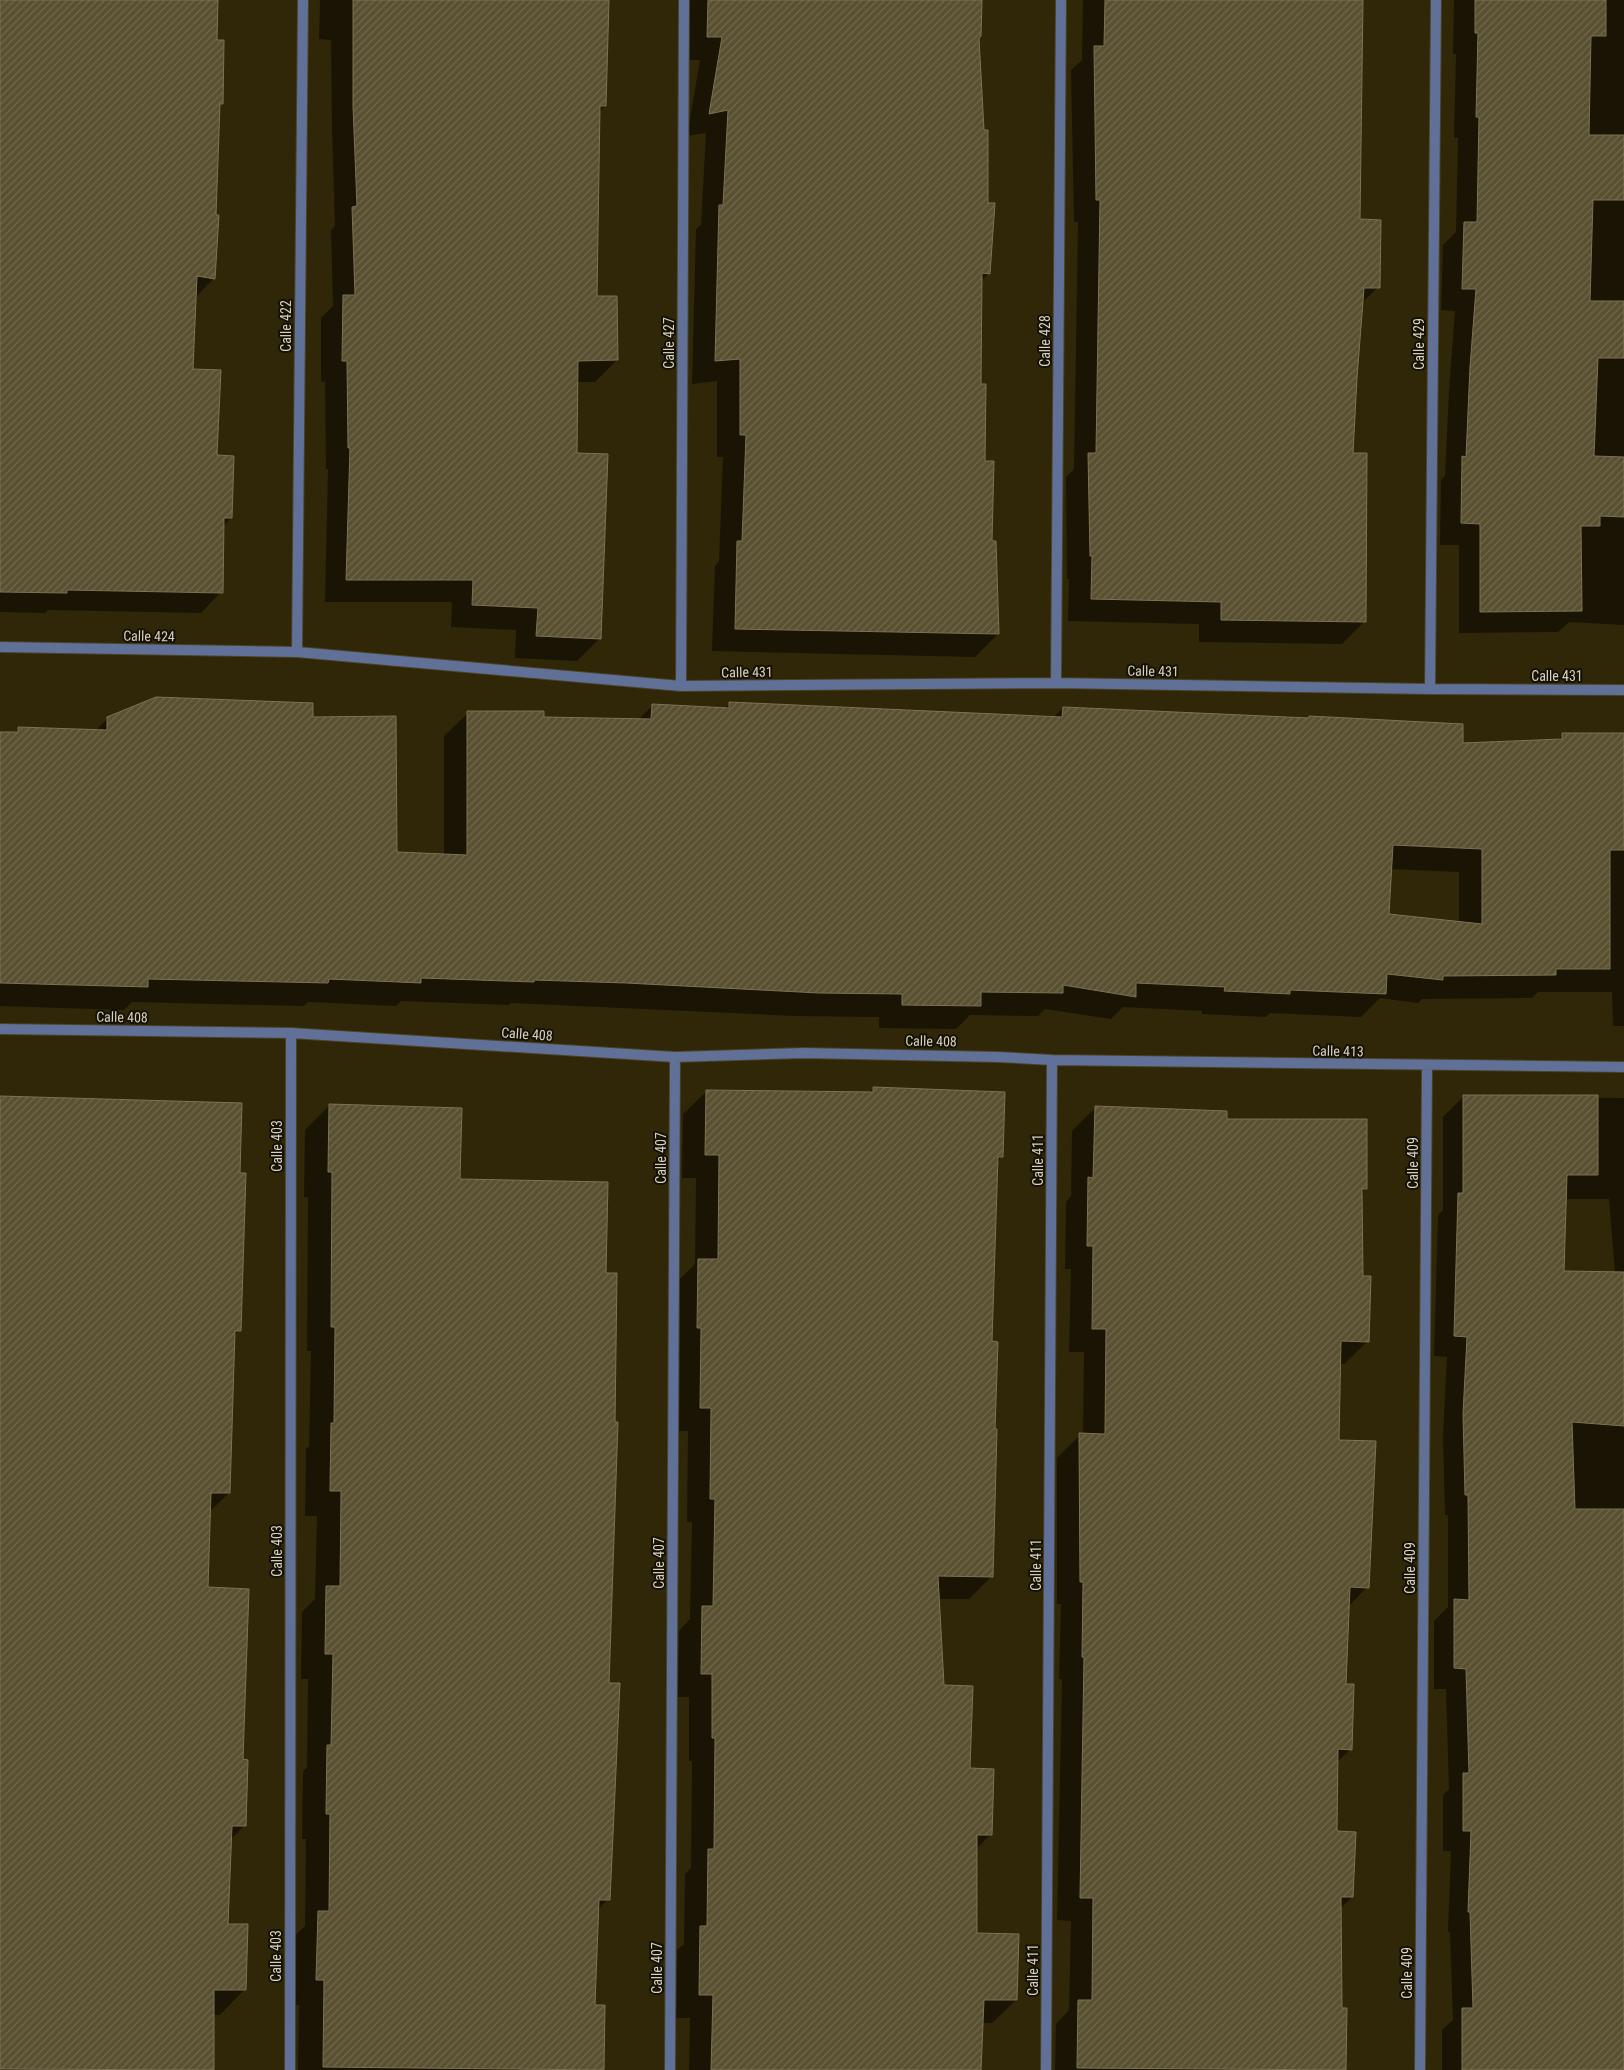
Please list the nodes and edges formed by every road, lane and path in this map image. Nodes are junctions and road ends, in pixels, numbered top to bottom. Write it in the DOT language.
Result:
graph roads {
  1 [pos="302,0"];
  2 [pos="684,0"];
  3 [pos="1061,0"];
  4 [pos="1436,0"];
  5 [pos="0,647"];
  6 [pos="297,652"];
  7 [pos="1056,683"];
  8 [pos="681,686"];
  9 [pos="1430,689"];
  10 [pos="1624,690"];
  11 [pos="0,1029"];
  12 [pos="291,1033"];
  13 [pos="675,1057"];
  14 [pos="1052,1060"];
  15 [pos="1427,1066"];
  16 [pos="1624,1068"];
  17 [pos="290,2070"];
  18 [pos="670,2070"];
  19 [pos="1046,2070"];
  20 [pos="1420,2070"];
  1 -- 6 [label="street, Calle 422"];
  2 -- 8 [label="street, Calle 427"];
  3 -- 7 [label="street, Calle 428"];
  4 -- 9 [label="street, Calle 429"];
  5 -- 6 [label="street, Calle 424"];
  6 -- 8 [label="street, Calle 424"];
  7 -- 8 [label="street, Calle 431"];
  7 -- 9 [label="street, Calle 431"];
  9 -- 10 [label="street, Calle 431"];
  11 -- 12 [label="street, Calle 408"];
  12 -- 13 [label="street, Calle 408"];
  12 -- 17 [label="street, Calle 403"];
  13 -- 14 [label="street, Calle 408"];
  13 -- 18 [label="street, Calle 407"];
  14 -- 15 [label="street, Calle 413"];
  14 -- 19 [label="street, Calle 411"];
  15 -- 16 [label="street, Calle 413"];
  15 -- 20 [label="street, Calle 409"];
}
